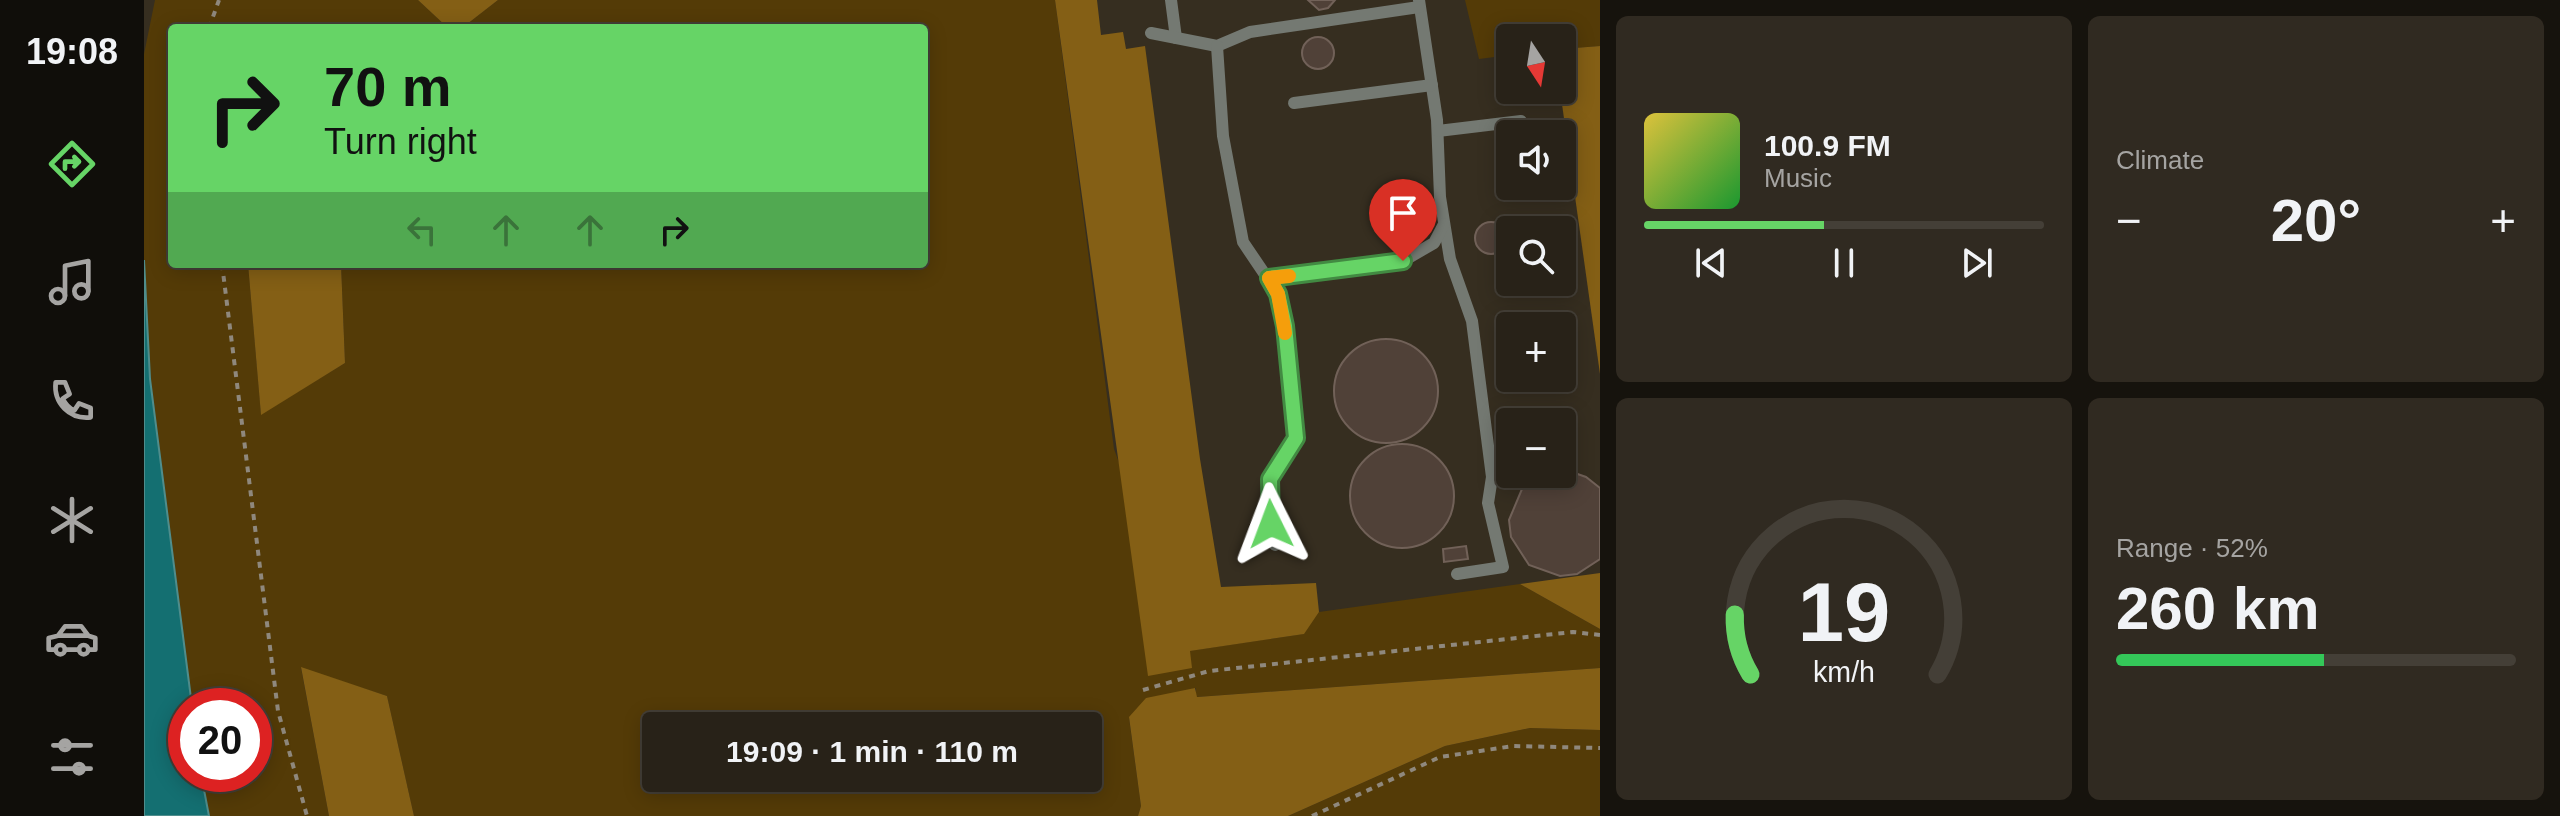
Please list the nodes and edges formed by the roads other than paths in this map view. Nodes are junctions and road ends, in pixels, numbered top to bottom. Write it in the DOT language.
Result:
graph roads {
  1 [pos="1171,0"];
  2 [pos="1419,3"];
  3 [pos="1151,33"];
  4 [pos="1176,38"];
  5 [pos="1217,46"];
  6 [pos="1432,85"];
  7 [pos="1294,103"];
  8 [pos="1496,124"];
  9 [pos="1438,131"];
  10 [pos="1444,223"];
  11 [pos="1269,278"];
  12 [pos="1275,545"];
  13 [pos="1457,574"];
  1 -- 4 [label="lane"];
  2 -- 5 [label="lane"];
  2 -- 6 [label="lane"];
  3 -- 4 [label="lane"];
  4 -- 5 [label="lane"];
  5 -- 11 [label="lane"];
  6 -- 7 [label="lane"];
  6 -- 9 [label="lane"];
  8 -- 9 [label="lane"];
  9 -- 10 [label="lane"];
  10 -- 11 [label="lane"];
  10 -- 13 [label="lane"];
  11 -- 12 [label="lane"];
}
